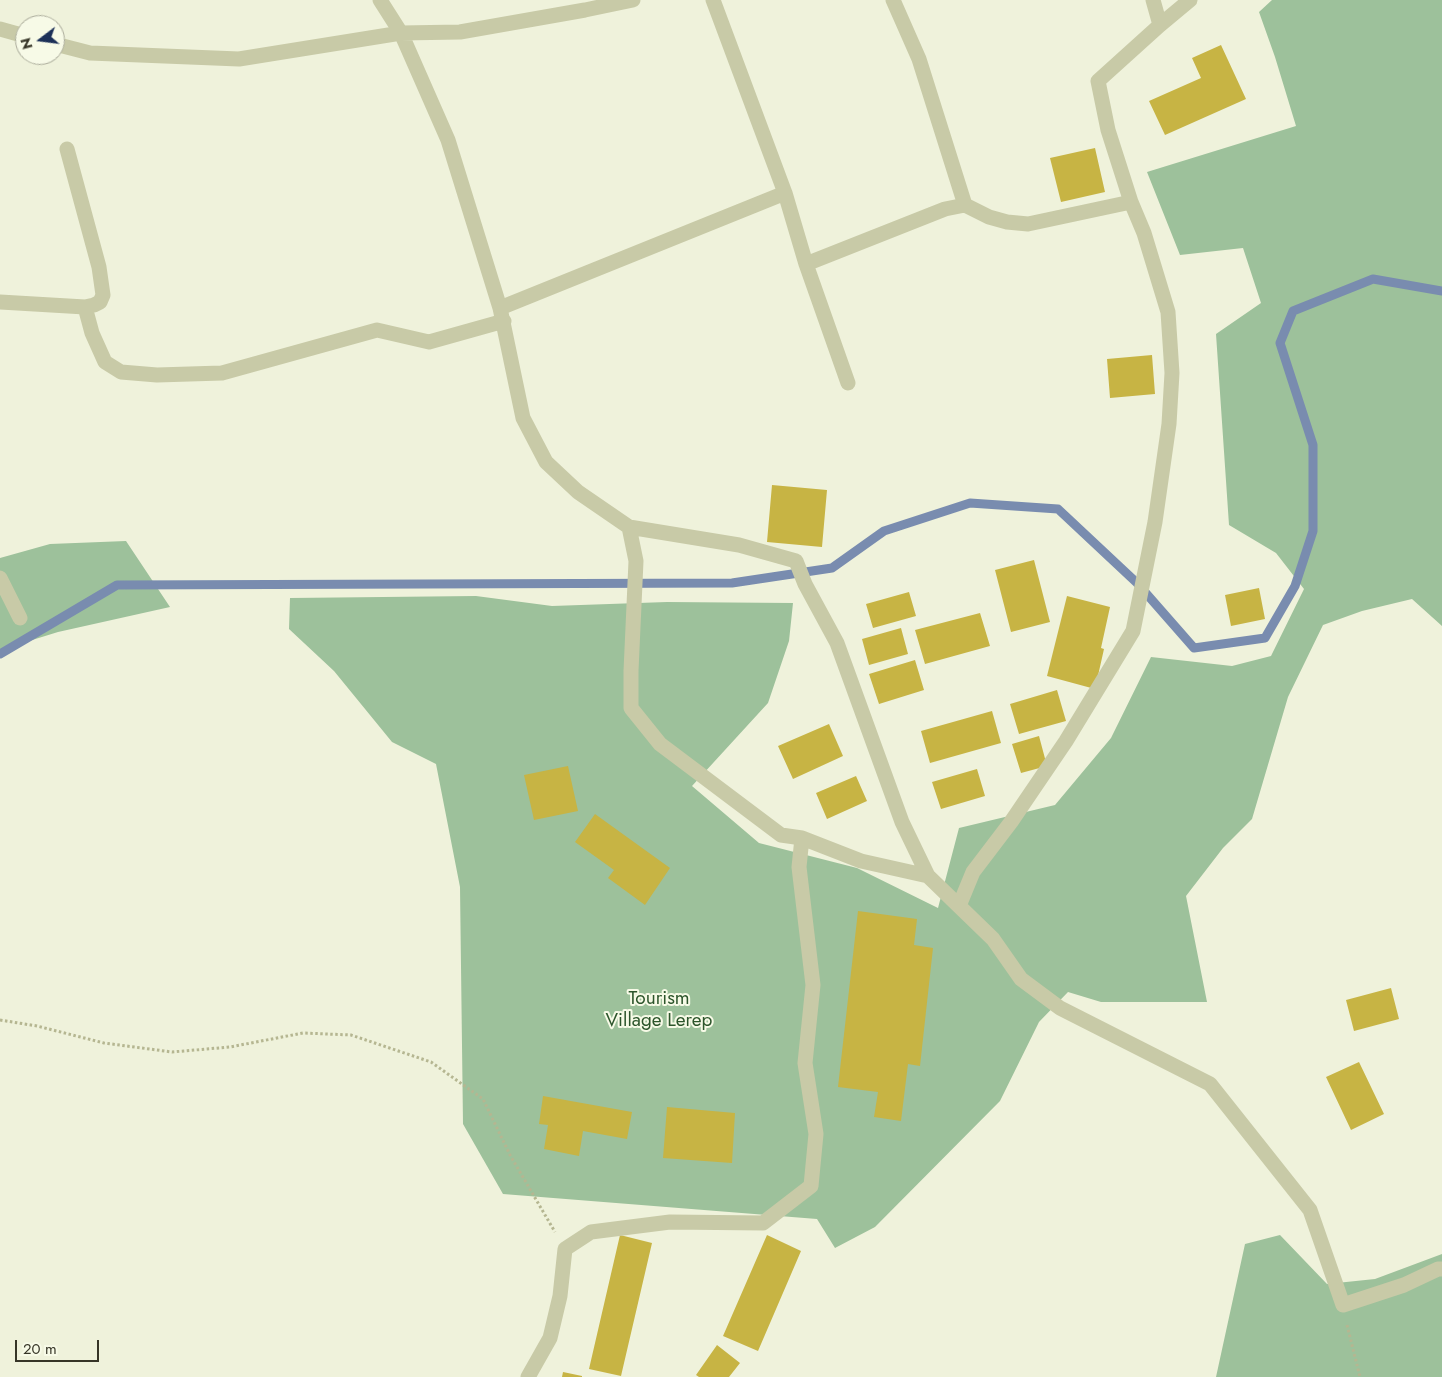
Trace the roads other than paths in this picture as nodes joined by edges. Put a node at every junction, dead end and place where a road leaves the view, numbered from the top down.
1 (380, 0) edge
2 (633, 0) edge
3 (713, 0) edge
4 (893, 0) edge
5 (1152, 0) edge
6 (1190, 0) edge
7 (1160, 25) junction
8 (0, 29) edge
9 (15, 33) edge
10 (401, 33) junction
11 (65, 47) edge
12 (67, 149) dead end
13 (785, 193) junction
14 (1131, 202) junction
15 (965, 205) junction
16 (806, 264) junction
17 (0, 302) edge
18 (85, 307) junction
19 (502, 315) junction
20 (848, 383) dead end
21 (629, 527) junction
22 (0, 578) edge
23 (20, 618) dead end
24 (802, 838) junction
25 (928, 876) junction
26 (959, 906) junction
27 (1442, 1269) edge
28 (528, 1377) edge

1 - 10 street
2 - 10 street
3 - 13 street
4 - 15 street
5 - 7 street
6 - 7 street
7 - 14 street
8 - 9 street
10 - 11 street
10 - 19 street
12 - 18 street
13 - 16 street
13 - 19 street
14 - 15 street
14 - 26 street
15 - 16 street
16 - 20 street
17 - 18 street
18 - 19 street
19 - 21 street
21 - 24 street
21 - 25 street
22 - 23 street
24 - 25 street
24 - 28 street
25 - 26 street
26 - 27 street

